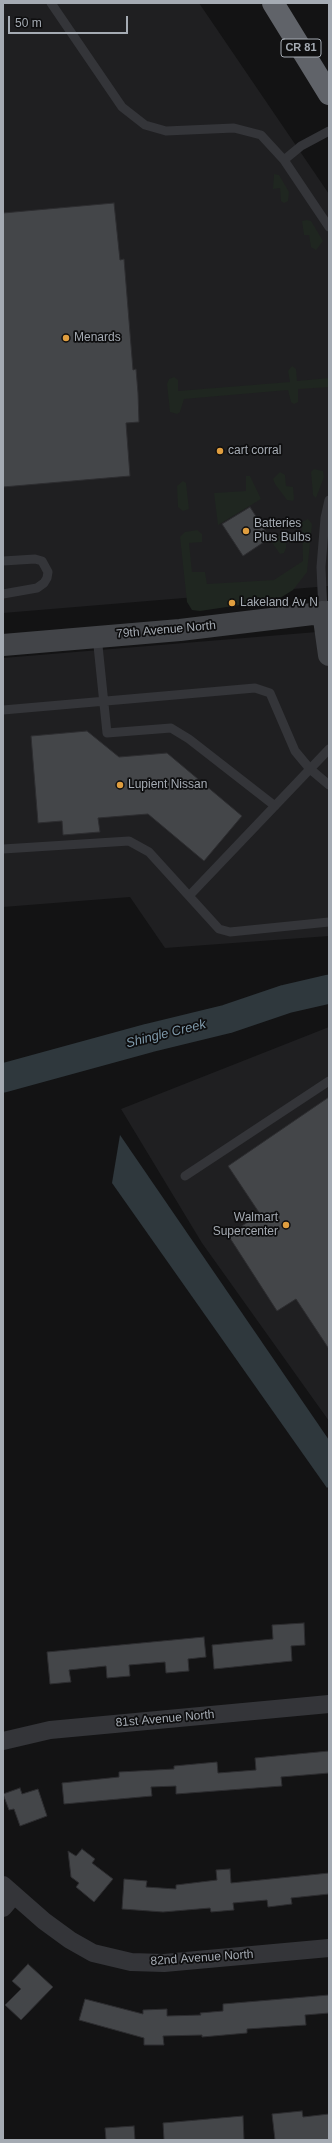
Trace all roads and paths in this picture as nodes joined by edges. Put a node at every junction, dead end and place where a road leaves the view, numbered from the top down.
1 (51, 3) edge
2 (272, 3) edge
3 (329, 94) edge
4 (329, 131) edge
5 (284, 160) junction
6 (329, 227) edge
7 (329, 500) edge
8 (327, 527) edge
9 (3, 561) edge
10 (3, 594) edge
11 (326, 612) edge
12 (97, 636) junction
13 (3, 645) edge
14 (329, 655) edge
15 (104, 701) junction
16 (3, 710) edge
17 (329, 749) edge
18 (310, 769) junction
19 (329, 785) edge
20 (275, 806) junction
21 (3, 849) edge
22 (189, 896) junction
23 (329, 922) edge
24 (329, 1080) edge
25 (185, 1176) dead end
26 (329, 1704) edge
27 (3, 1741) edge
28 (7, 1896) edge
29 (329, 1948) edge

1 - 5 lane
2 - 3 highway, CR 81
4 - 5 lane
5 - 6 lane
7 - 8 lane
8 - 11 lane
9 - 10 lane
11 - 12 street, 79th Avenue North
11 - 14 street
12 - 13 street, 79th Avenue North
12 - 15 lane
15 - 16 lane
15 - 18 lane
15 - 20 lane
17 - 18 lane
18 - 19 lane
18 - 20 lane
20 - 22 lane
21 - 22 lane
22 - 23 lane
24 - 25 lane
26 - 27 street, 81st Avenue North
28 - 29 street, 82nd Avenue North

